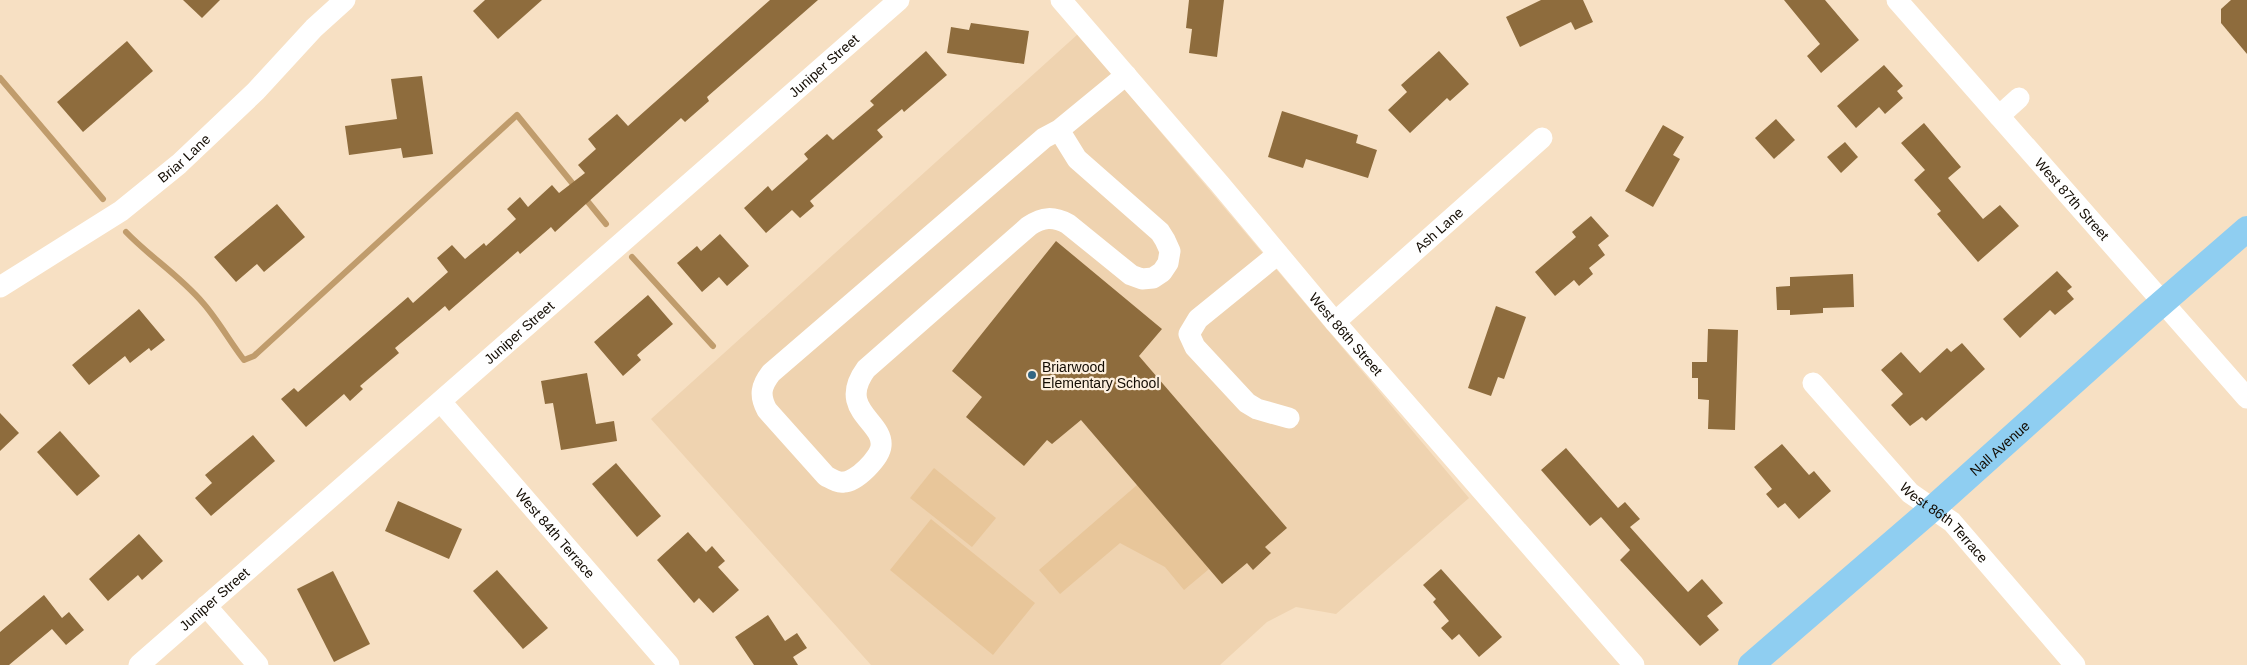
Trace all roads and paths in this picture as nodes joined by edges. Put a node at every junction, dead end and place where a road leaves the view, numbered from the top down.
1 (345, 0) edge
2 (898, 0) edge
3 (1061, 0) edge
4 (1897, 0) edge
5 (1126, 75) junction
6 (2019, 98) dead end
7 (1999, 116) junction
8 (1059, 130) junction
9 (1542, 138) dead end
10 (2247, 229) edge
11 (1278, 254) junction
12 (0, 287) edge
13 (2163, 302) junction
14 (1335, 322) junction
15 (1813, 383) dead end
16 (2247, 398) edge
17 (441, 402) junction
18 (1288, 418) dead end
19 (1932, 509) junction
20 (206, 606) junction
21 (138, 665) edge
22 (258, 665) edge
23 (669, 665) edge
24 (1634, 665) edge
25 (1751, 665) edge
26 (2075, 665) edge

1 - 12 street, Briar Lane
2 - 17 street, Juniper Street
3 - 5 street, West 86th Street
4 - 7 street, West 87th Street
5 - 8 street
5 - 11 street, West 86th Street
6 - 7 street
7 - 13 street, West 87th Street
8 - 8 street
9 - 14 street, Ash Lane
10 - 13 main road, Nall Avenue
11 - 14 street, West 86th Street
11 - 18 street
13 - 16 street, West 87th Street
13 - 19 main road, Nall Avenue
14 - 24 street, West 86th Street
15 - 19 street, West 86th Terrace
17 - 20 street, Juniper Street
17 - 23 street, West 84th Terrace
19 - 25 main road, Nall Avenue
19 - 26 street, West 86th Terrace
20 - 21 street, Juniper Street
20 - 22 street

